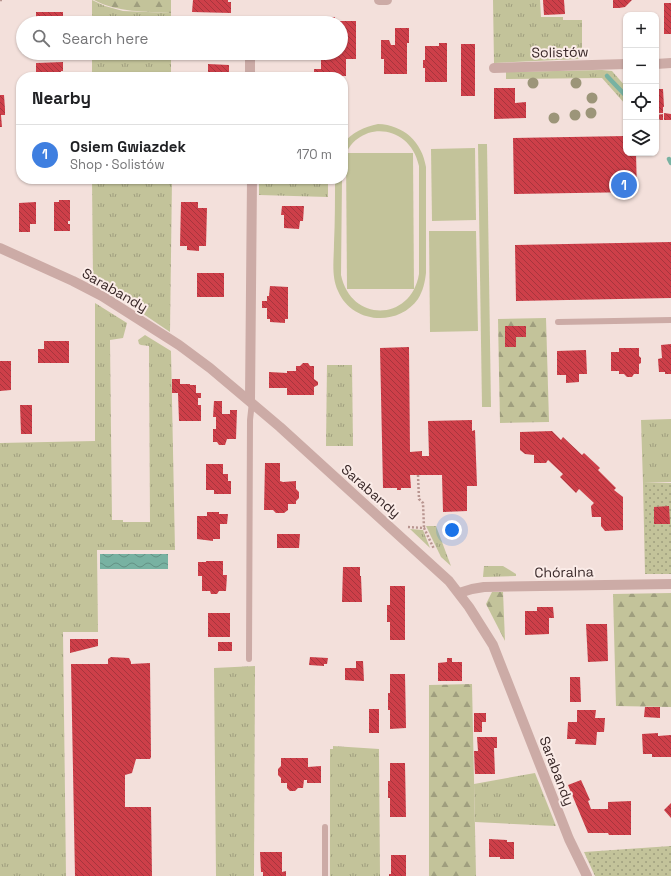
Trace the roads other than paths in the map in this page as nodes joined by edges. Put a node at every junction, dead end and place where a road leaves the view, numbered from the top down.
1 (379, 0) edge
2 (386, 0) edge
3 (250, 60) edge
4 (671, 63) edge
5 (623, 64) edge
6 (659, 64) edge
7 (494, 68) dead end
8 (250, 72) edge
9 (252, 184) edge
10 (0, 248) edge
11 (671, 320) edge
12 (558, 322) dead end
13 (251, 401) junction
14 (671, 584) edge
15 (459, 593) junction
16 (249, 659) dead end
17 (325, 827) dead end
18 (325, 876) edge
19 (587, 876) edge

1 - 2 street
3 - 8 street
4 - 6 street
5 - 7 street, Solistów
9 - 13 street
10 - 13 street, Sarabandy
11 - 12 lane
13 - 15 street, Sarabandy
13 - 16 lane
14 - 15 street, Chóralna
15 - 19 street, Sarabandy
17 - 18 lane

